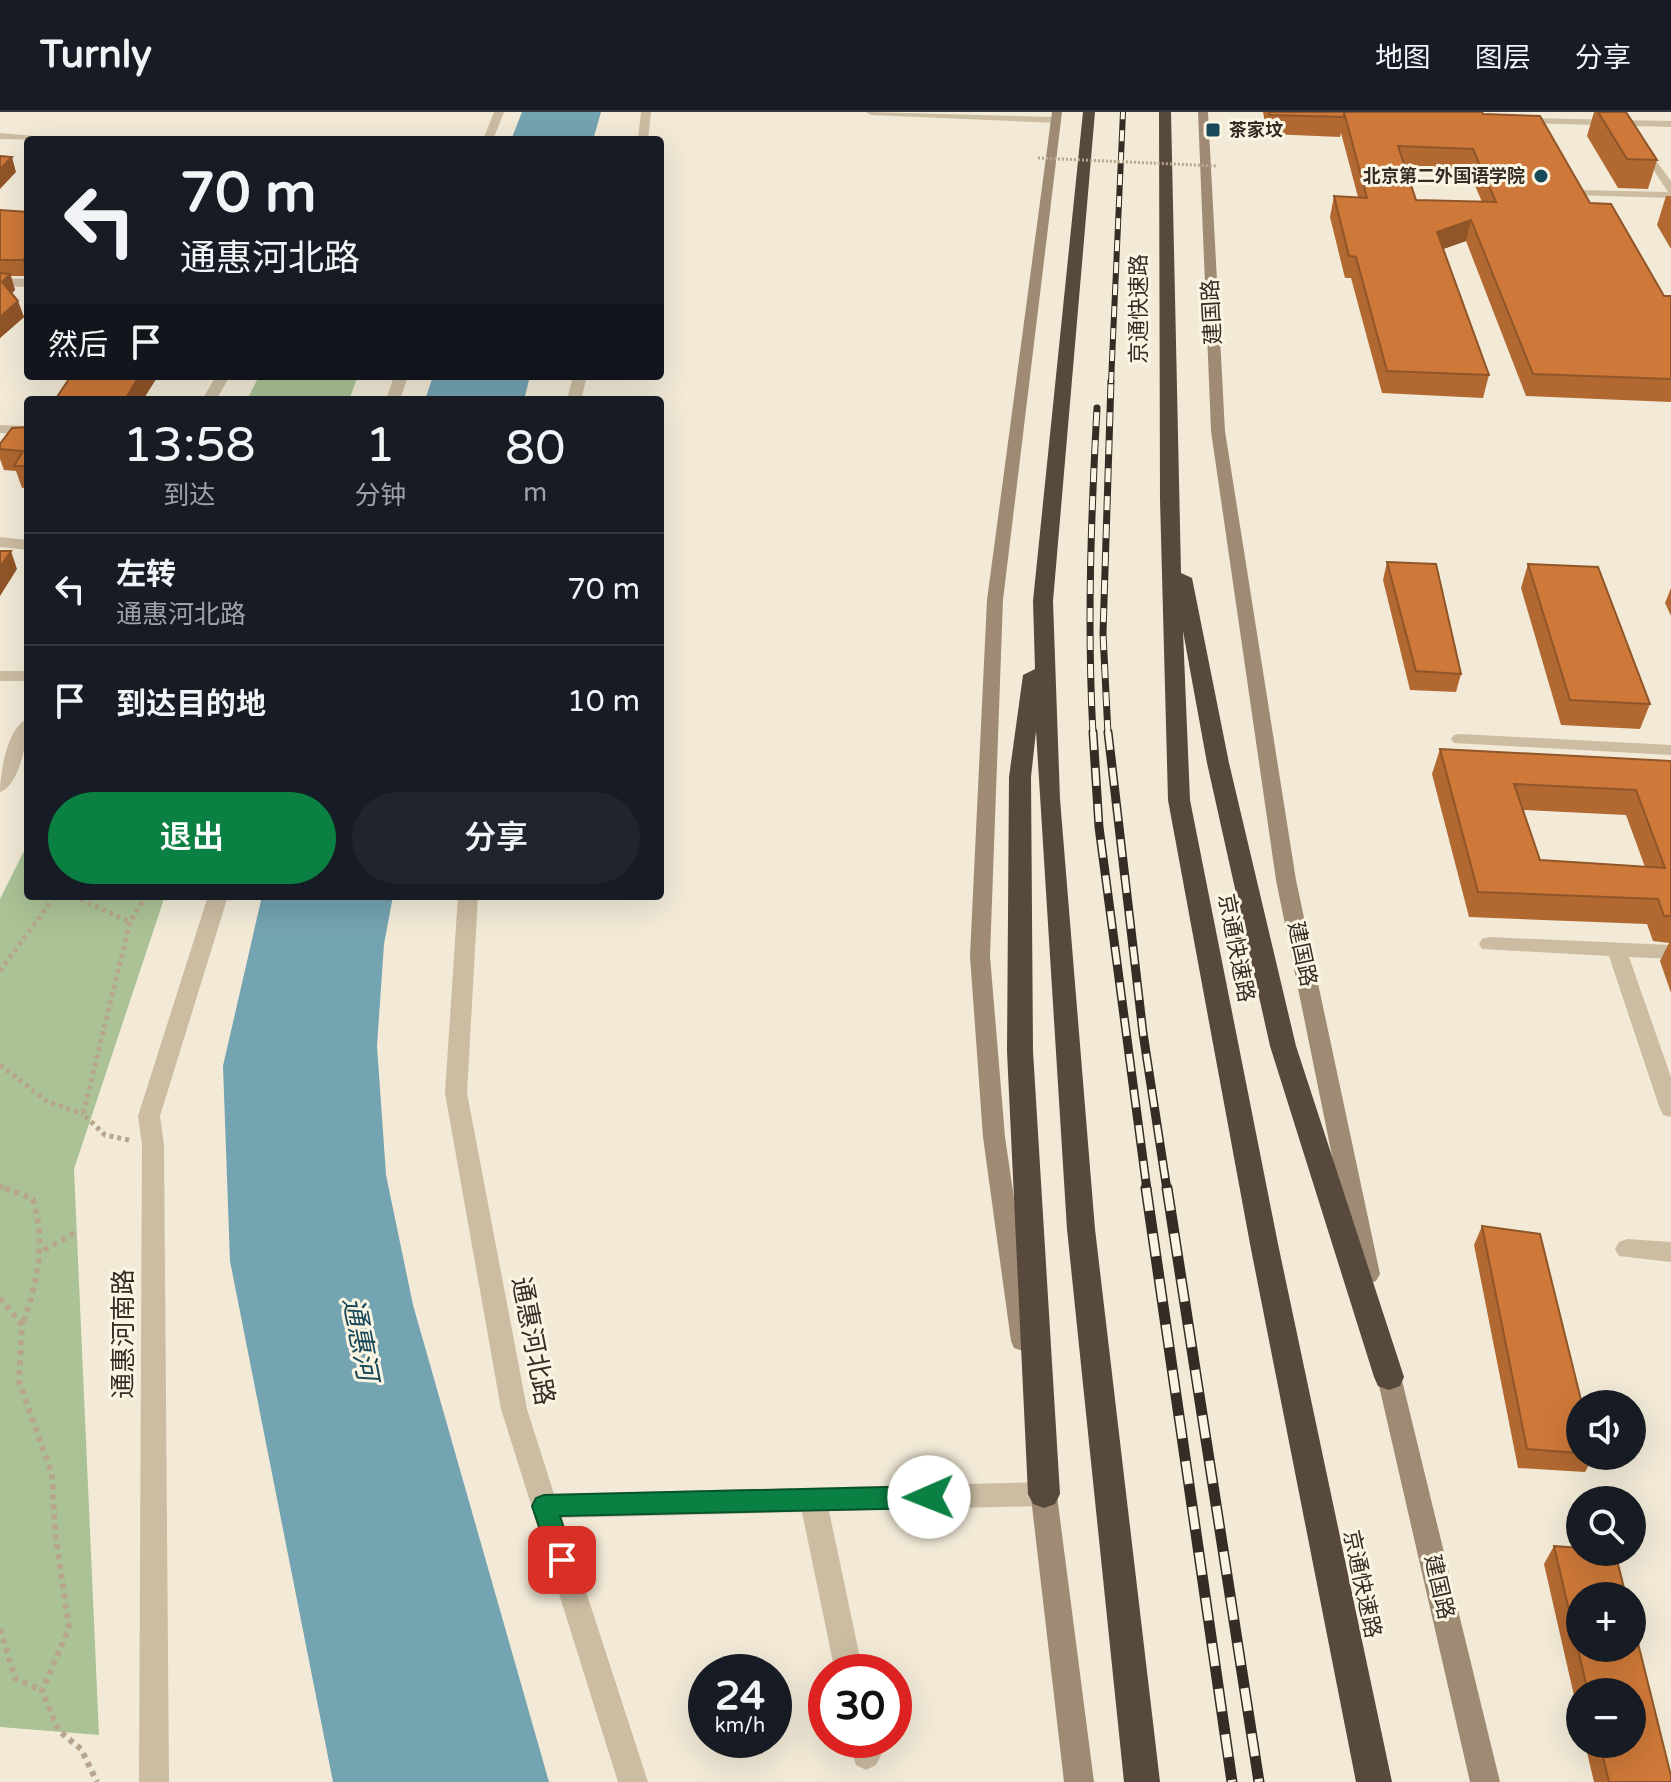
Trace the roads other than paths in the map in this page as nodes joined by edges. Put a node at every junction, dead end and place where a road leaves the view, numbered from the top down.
1 (499, 112) edge
2 (646, 112) edge
3 (871, 112) edge
4 (1089, 112) edge
5 (1165, 112) edge
6 (1203, 112) edge
7 (1056, 116) edge
8 (1508, 120) edge
9 (1535, 120) junction
10 (1626, 123) junction
11 (1671, 124) edge
12 (1541, 132) edge
13 (0, 136) edge
14 (490, 136) edge
15 (643, 136) edge
16 (24, 138) edge
17 (0, 148) edge
18 (24, 150) edge
19 (1562, 169) edge
20 (1671, 192) edge
21 (0, 282) edge
22 (24, 283) edge
23 (0, 429) edge
24 (24, 430) edge
25 (1169, 499) junction
26 (0, 542) edge
27 (24, 545) edge
28 (1043, 601) junction
29 (0, 676) edge
30 (24, 676) edge
31 (24, 733) edge
32 (1460, 739) dead end
33 (1671, 750) edge
34 (0, 786) edge
35 (217, 900) edge
36 (468, 900) edge
37 (1489, 944) dead end
38 (1617, 950) junction
39 (1671, 952) edge
40 (1671, 1109) edge
41 (1627, 1249) dead end
42 (1671, 1252) edge
43 (1389, 1377) junction
44 (1044, 1494) junction
45 (813, 1500) junction
46 (544, 1506) junction
47 (845, 1654) edge
48 (154, 1782) edge
49 (633, 1782) edge
50 (1079, 1782) edge
51 (1142, 1782) edge
52 (1374, 1782) edge
53 (1485, 1782) edge

1 - 14 street
2 - 15 street
3 - 7 street
4 - 28 highway
5 - 25 highway, 京通快速路
6 - 43 main road, 建国路
7 - 44 main road
8 - 9 lane
9 - 10 lane
9 - 12 street
10 - 11 lane
10 - 20 street
13 - 16 street
17 - 18 street
19 - 20 street
21 - 22 street
23 - 24 street
25 - 43 highway
25 - 52 highway, 京通快速路
26 - 27 street
28 - 44 highway
28 - 51 highway
29 - 30 street
31 - 34 street
32 - 33 street
35 - 48 street, 通惠河南路
36 - 46 street, 通惠河北路
37 - 38 street
38 - 39 street
38 - 40 street
41 - 42 street
43 - 53 main road, 建国路
44 - 45 street
44 - 50 main road
45 - 46 street
45 - 47 street
46 - 49 street, 通惠河北路

